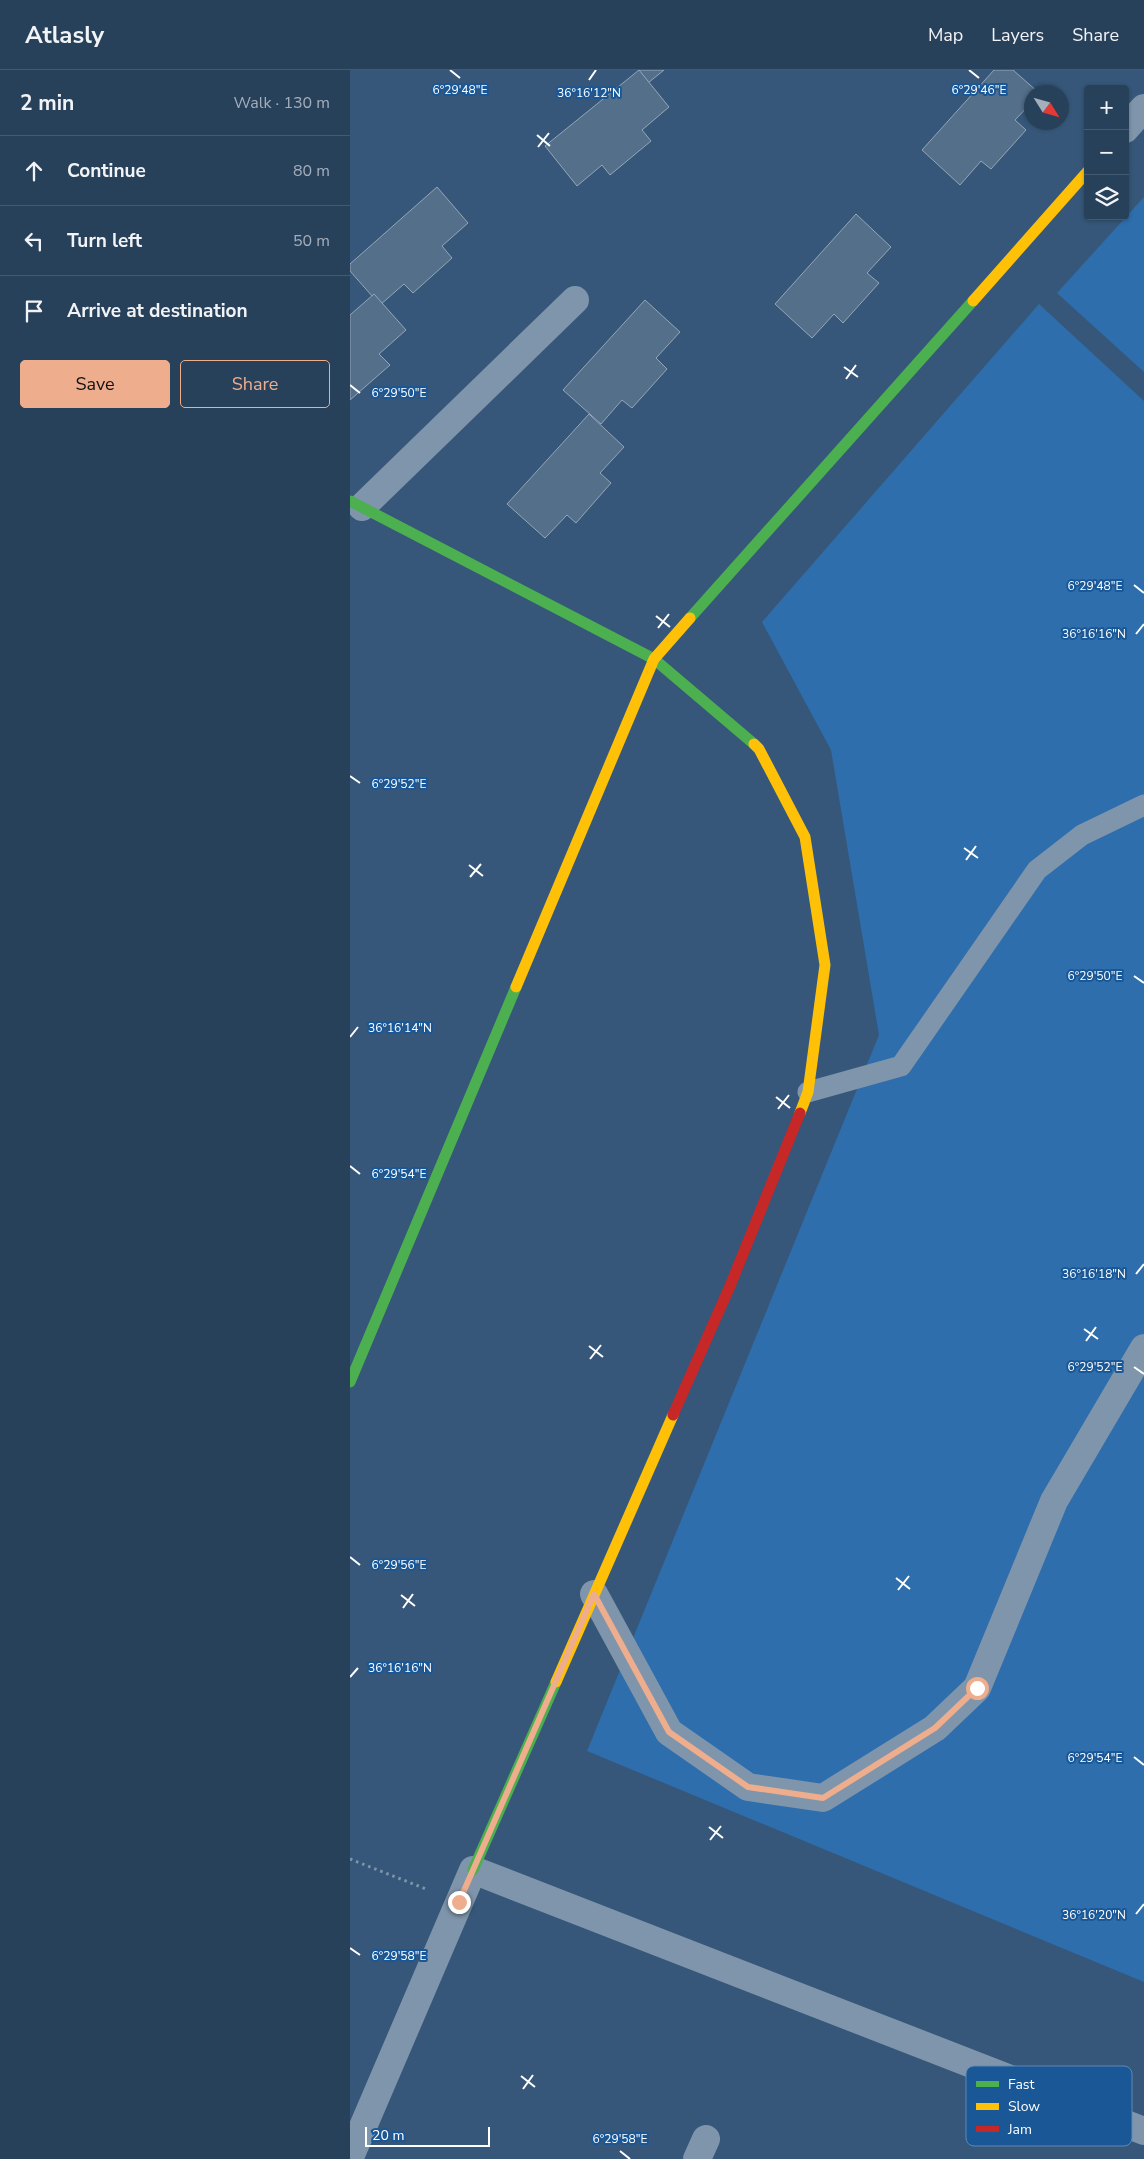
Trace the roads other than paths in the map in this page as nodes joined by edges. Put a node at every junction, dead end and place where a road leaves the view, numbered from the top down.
1 (1144, 108) edge
2 (1129, 125) edge
3 (1084, 175) edge
4 (575, 300) dead end
5 (356, 504) edge
6 (654, 659) junction
7 (1144, 805) edge
8 (808, 1092) junction
9 (1144, 1348) edge
10 (350, 1382) edge
11 (594, 1594) junction
12 (474, 1870) junction
13 (975, 2066) edge
14 (1132, 2127) edge
15 (1144, 2132) edge
16 (350, 2157) edge

1 - 2 street
3 - 6 street
4 - 5 street
5 - 6 street
6 - 8 street
6 - 10 street
7 - 8 lane
8 - 11 street
9 - 11 street
11 - 12 street
12 - 13 street
12 - 16 street
14 - 15 street

